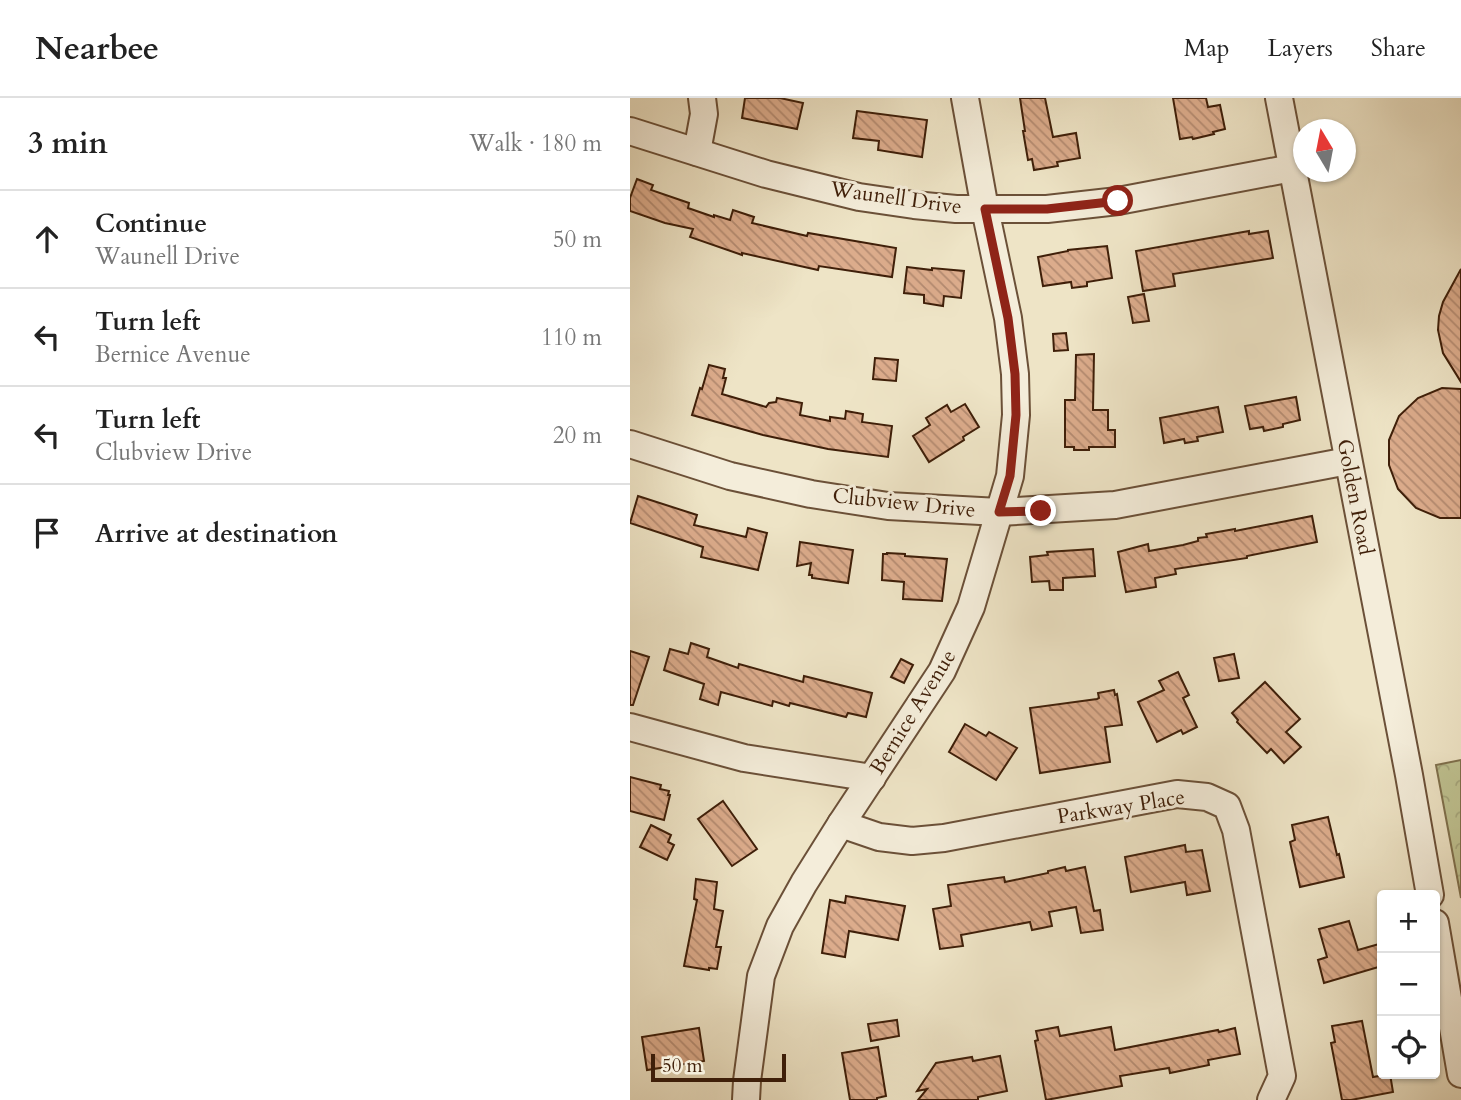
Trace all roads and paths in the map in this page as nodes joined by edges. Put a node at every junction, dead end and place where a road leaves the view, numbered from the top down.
1 (702, 98) edge
2 (965, 98) edge
3 (1279, 98) edge
4 (630, 131) edge
5 (697, 152) junction
6 (1292, 168) junction
7 (985, 209) junction
8 (630, 444) edge
9 (1348, 461) junction
10 (999, 512) junction
11 (630, 727) edge
12 (872, 778) junction
13 (841, 824) junction
14 (1429, 890) edge
15 (1440, 952) edge
16 (1461, 1074) edge
17 (746, 1100) edge
18 (1271, 1100) edge

1 - 5 street
2 - 7 street, Bernice Avenue
3 - 6 street, Golden Road
4 - 5 street, Waunell Drive
5 - 7 street, Waunell Drive
6 - 7 street, Waunell Drive
6 - 9 street, Golden Road
7 - 10 street, Bernice Avenue
8 - 10 street, Clubview Drive
9 - 10 street, Clubview Drive
9 - 14 street, Golden Road
10 - 12 street, Bernice Avenue
11 - 12 street
12 - 13 street, Bernice Avenue
13 - 17 street, Bernice Avenue
13 - 18 street, Parkway Place
15 - 16 street

